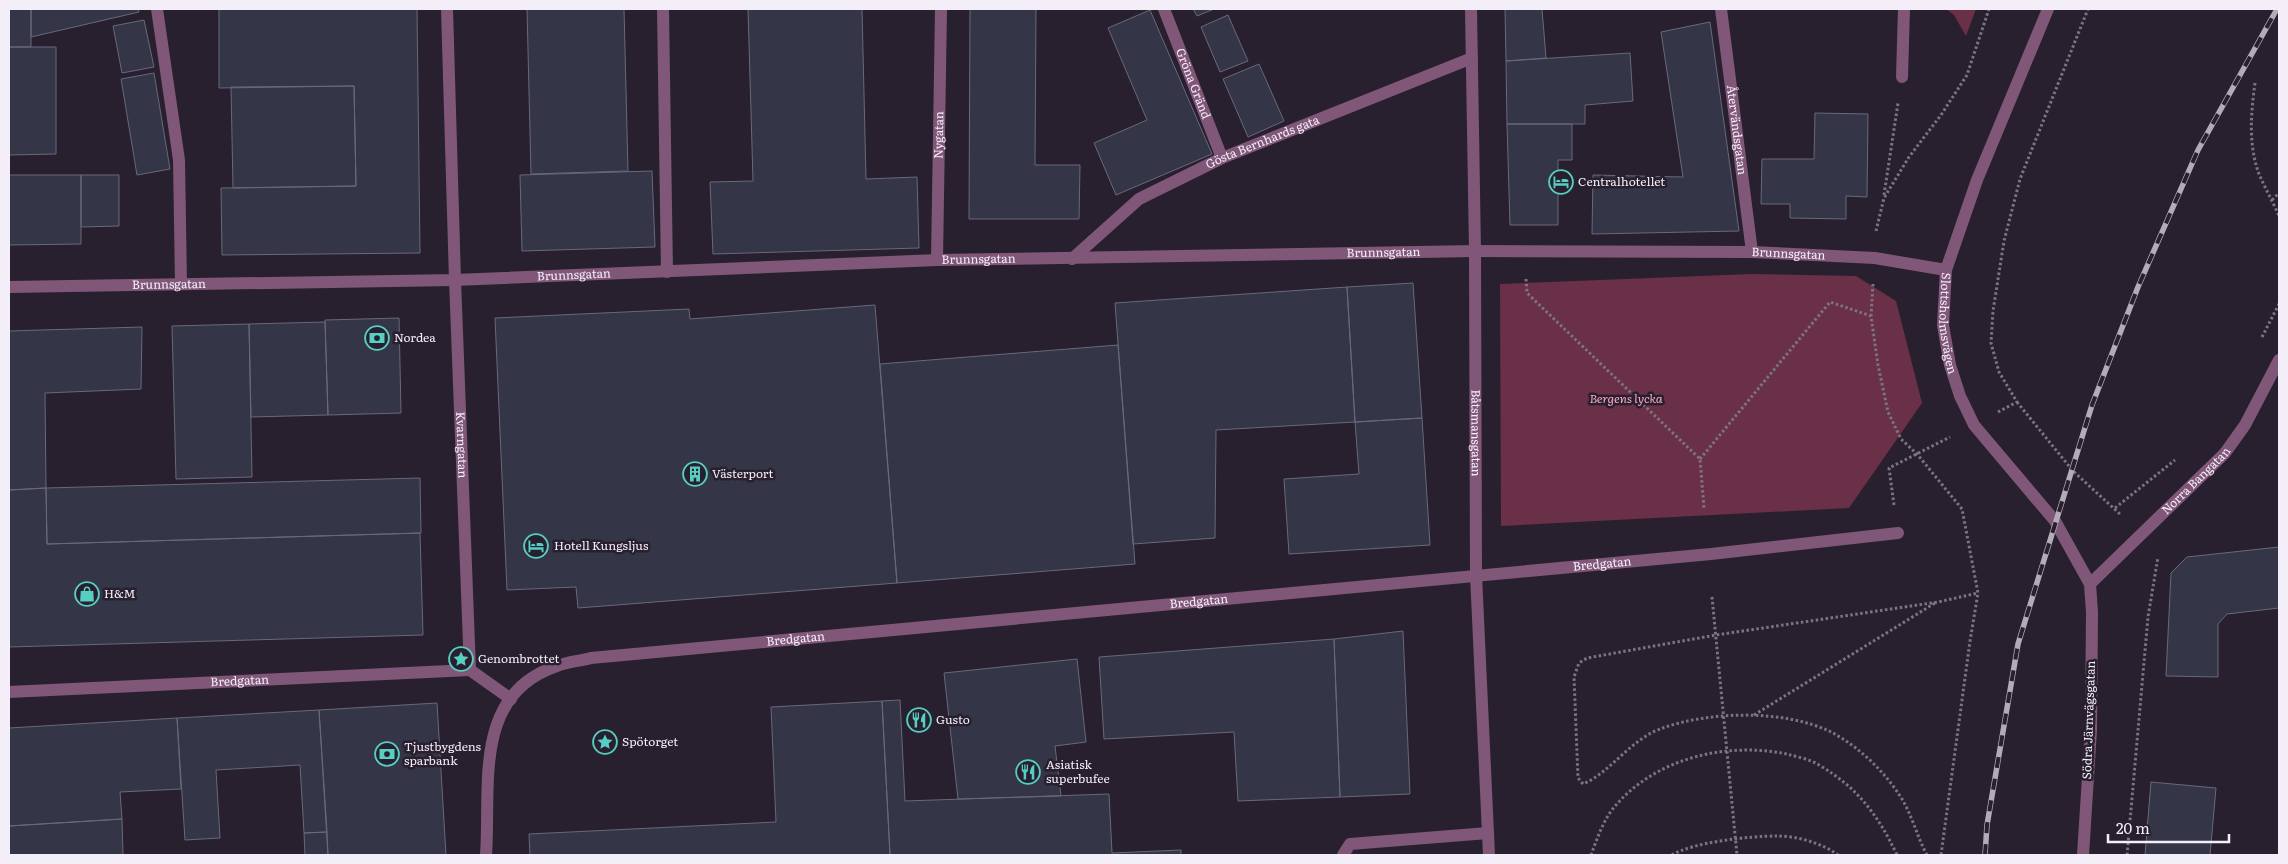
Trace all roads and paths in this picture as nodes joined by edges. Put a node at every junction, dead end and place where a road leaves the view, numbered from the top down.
1 (157, 9) edge
2 (447, 9) edge
3 (663, 9) edge
4 (941, 9) edge
5 (1164, 9) edge
6 (1471, 9) edge
7 (1721, 9) edge
8 (1904, 9) edge
9 (1989, 9) edge
10 (2048, 9) edge
11 (2088, 9) edge
12 (1472, 58) junction
13 (1902, 77) joint
14 (2255, 82) dead end
15 (1222, 158) junction
16 (2279, 193) edge
17 (1884, 198) junction
18 (2272, 200) junction
19 (2279, 216) edge
20 (1475, 251) junction
21 (1523, 251) junction
22 (1752, 252) junction
23 (1875, 258) junction
24 (1072, 259) junction
25 (937, 260) junction
26 (1946, 270) junction
27 (667, 272) junction
28 (455, 280) junction
29 (181, 284) junction
30 (9, 287) edge
31 (2279, 304) edge
32 (1871, 316) junction
33 (2260, 340) dead end
34 (2279, 360) edge
35 (1974, 425) junction
36 (1917, 454) junction
37 (2177, 458) dead end
38 (1700, 459) junction
39 (1704, 508) dead end
40 (2115, 508) dead end
41 (1898, 533) joint
42 (1476, 575) junction
43 (2090, 584) junction
44 (1978, 593) junction
45 (1712, 598) dead end
46 (1938, 602) junction
47 (1716, 635) junction
48 (470, 670) junction
49 (9, 692) edge
50 (511, 699) junction
51 (1754, 715) junction
52 (1723, 717) junction
53 (1727, 751) junction
54 (1488, 833) junction
55 (1735, 840) junction
56 (486, 855) edge
57 (1343, 855) edge
58 (1489, 855) edge
59 (1591, 855) edge
60 (1672, 855) edge
61 (1736, 855) edge
62 (1838, 855) edge
63 (1897, 855) edge
64 (1927, 855) edge
65 (1941, 855) edge
66 (2083, 855) edge

1 - 29 street
2 - 28 street, Kvarngatan
3 - 27 street
4 - 25 street, Nygatan
5 - 15 street, Gröna Gränd
6 - 12 street, Båtsmansgatan
7 - 22 street, Återvändsgatan
8 - 13 street
9 - 17 path
10 - 26 street, Slottsholmsvägen
11 - 35 path
12 - 15 street, Gösta Bernhards gata
12 - 20 street, Båtsmansgatan
13 - 17 path
14 - 18 path
15 - 24 street, Gösta Bernhards gata
16 - 18 path
17 - 23 path
18 - 19 path
20 - 21 street, Brunnsgatan
20 - 24 street, Brunnsgatan
20 - 42 street, Båtsmansgatan
21 - 22 street, Brunnsgatan
21 - 38 path
22 - 23 street, Brunnsgatan
23 - 26 street, Brunnsgatan
23 - 32 path
24 - 25 street, Brunnsgatan
25 - 27 street, Brunnsgatan
26 - 35 street, Slottsholmsvägen
27 - 28 street, Brunnsgatan
28 - 29 street, Brunnsgatan
28 - 48 street, Kvarngatan
29 - 30 street, Brunnsgatan
31 - 33 path
32 - 36 path
32 - 38 path
34 - 43 street, Norra Bangatan
35 - 36 path
35 - 43 street, Slottsholmsvägen
36 - 41 path
36 - 44 path
37 - 40 path
38 - 39 path
41 - 42 street, Bredgatan
42 - 50 street, Bredgatan
42 - 54 street, Båtsmansgatan
43 - 66 street, Södra Järnvägsgatan
44 - 46 path
44 - 65 path
45 - 47 path
46 - 47 path
46 - 51 path
47 - 52 path
47 - 52 path
48 - 49 street, Bredgatan
48 - 50 street
50 - 56 street
51 - 52 path
51 - 64 path
52 - 53 path
53 - 55 path
53 - 59 path
53 - 63 path
54 - 57 street
54 - 58 street, Båtsmansgatan
55 - 60 path
55 - 61 path
55 - 62 path

